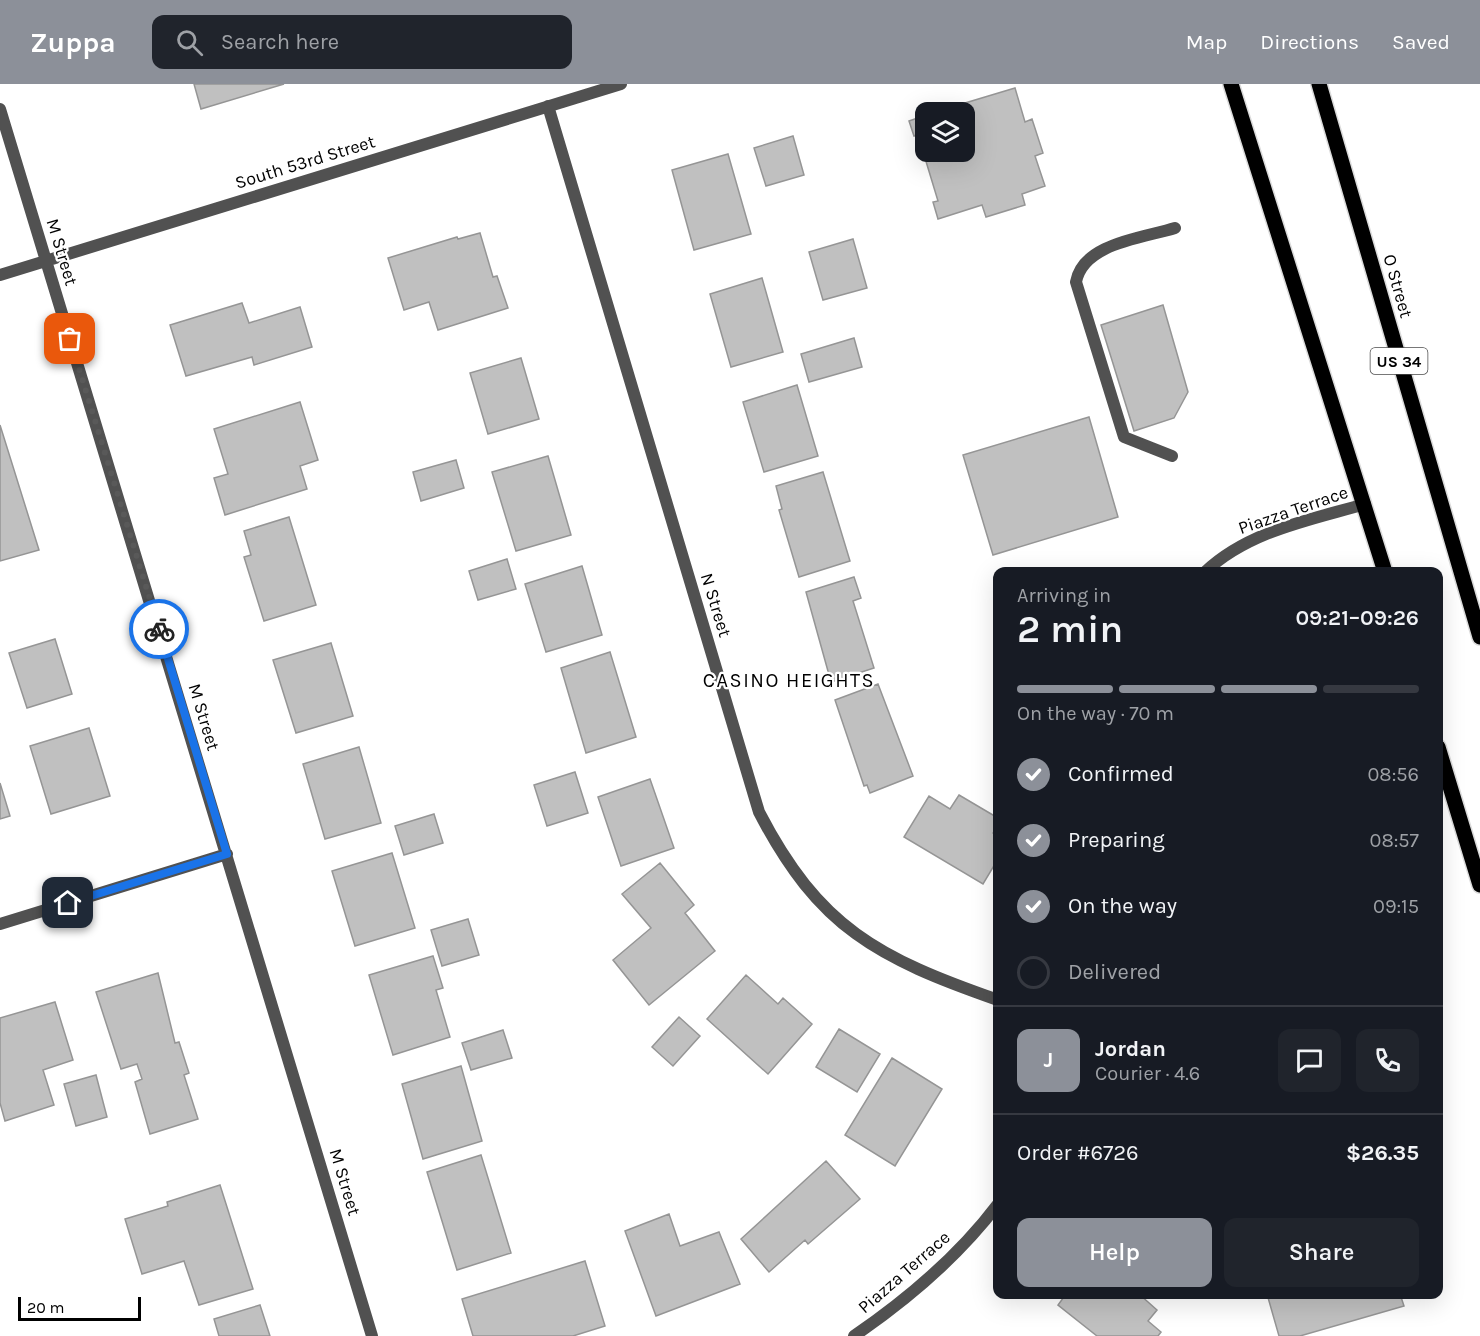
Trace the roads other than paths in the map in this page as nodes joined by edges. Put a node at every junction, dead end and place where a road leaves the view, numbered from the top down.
1 (621, 84) edge
2 (1230, 84) edge
3 (1319, 84) edge
4 (548, 106) junction
5 (0, 109) edge
6 (1174, 228) dead end
7 (46, 261) junction
8 (0, 275) edge
9 (1172, 456) dead end
10 (1365, 504) junction
11 (1211, 567) edge
12 (1384, 567) edge
13 (1480, 637) edge
14 (1443, 763) edge
15 (227, 854) junction
16 (1480, 885) edge
17 (0, 924) edge
18 (993, 998) edge
19 (993, 1209) edge
20 (372, 1336) edge
21 (854, 1336) edge

1 - 4 street, South 53rd Street
2 - 10 main road
3 - 13 main road, O Street / US 34
4 - 7 street, South 53rd Street
4 - 18 street, N Street
5 - 7 street, M Street
6 - 9 street
7 - 8 street, South 53rd Street
7 - 15 street, M Street
10 - 11 street, Piazza Terrace
10 - 12 main road
14 - 16 main road
15 - 17 street
15 - 20 street, M Street
19 - 21 street, Piazza Terrace

